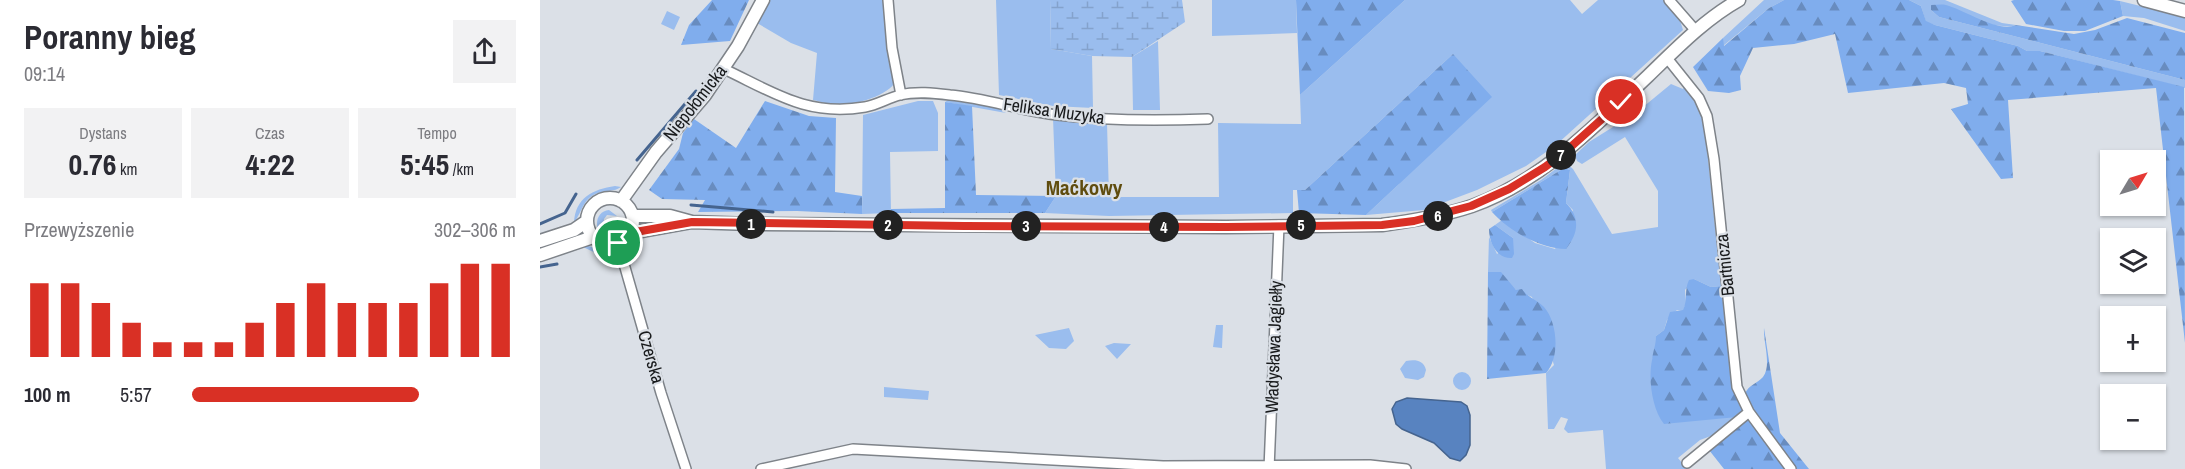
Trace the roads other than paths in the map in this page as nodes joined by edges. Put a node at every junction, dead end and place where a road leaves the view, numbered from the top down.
1 (763, 0) edge
2 (888, 0) edge
3 (1669, 0) edge
4 (1739, 0) edge
5 (2144, 0) edge
6 (2185, 11) edge
7 (1696, 32) junction
8 (1667, 58) junction
9 (724, 69) junction
10 (901, 95) junction
11 (1208, 119) dead end
12 (621, 201) junction
13 (633, 216) junction
14 (587, 221) junction
15 (692, 222) junction
16 (1279, 225) junction
17 (630, 233) junction
18 (593, 237) junction
19 (540, 242) edge
20 (618, 243) junction
21 (540, 255) edge
22 (1749, 412) junction
23 (1687, 463) dead end
24 (1269, 468) edge
25 (686, 469) edge
26 (761, 469) edge
27 (1406, 469) edge
28 (1791, 469) edge

1 - 9 main road, Niepołomicka
2 - 10 street
3 - 7 street
4 - 7 main road
5 - 6 main road
7 - 8 main road
8 - 16 main road
8 - 22 street, Bartnicza
9 - 10 street, Feliksa Muzyka
9 - 12 main road, Niepołomicka
10 - 11 street, Feliksa Muzyka
12 - 13 main road
12 - 14 main road
13 - 15 main road
13 - 17 main road
14 - 18 main road
14 - 19 main road
15 - 16 main road
15 - 17 main road
16 - 24 street, Władysława Jagiełły
17 - 20 main road
18 - 20 main road
18 - 21 main road
20 - 25 street, Czerska
22 - 23 street
22 - 28 street, Bartnicza
24 - 26 street
24 - 27 street

